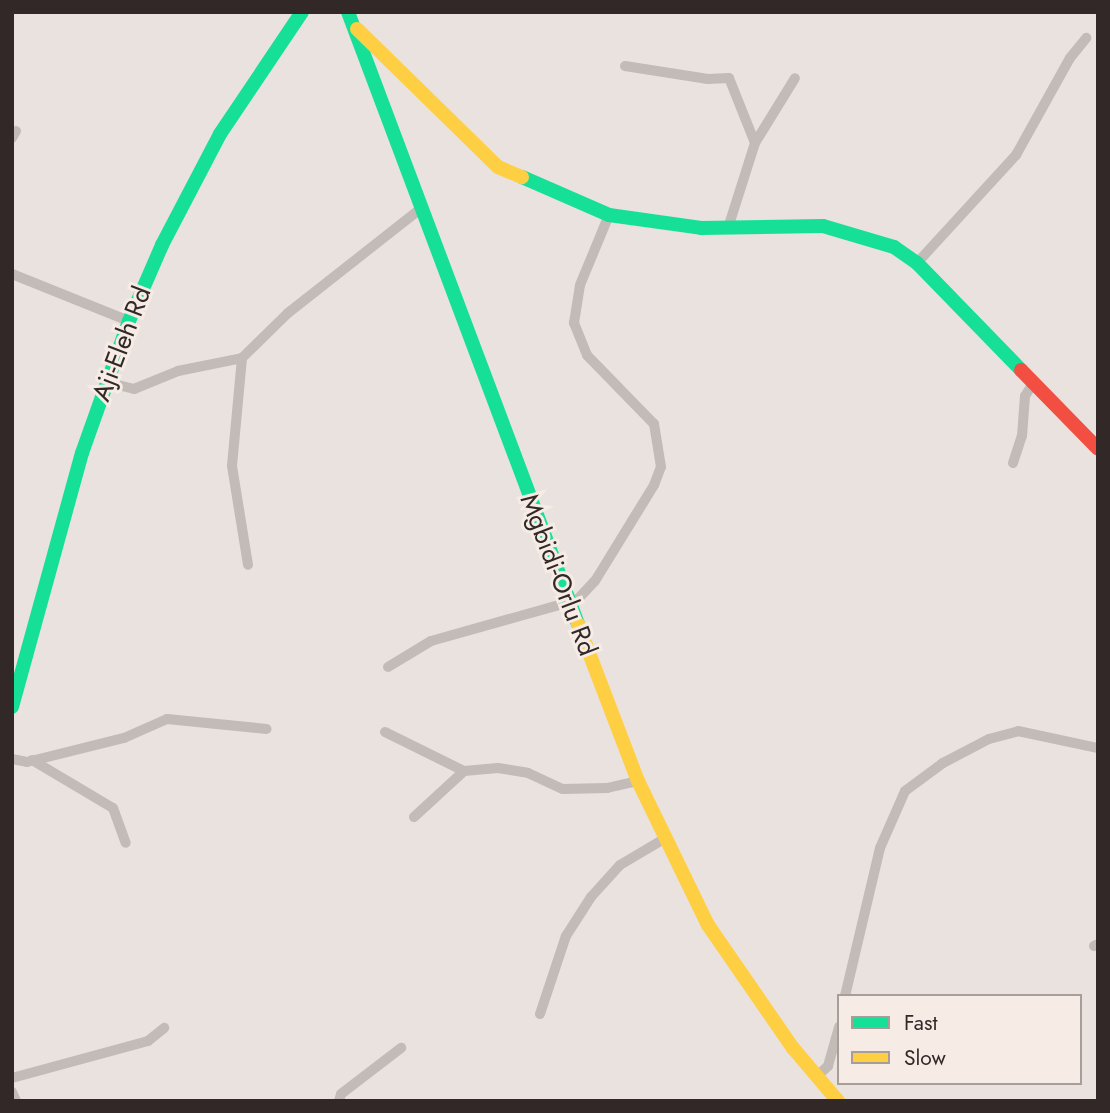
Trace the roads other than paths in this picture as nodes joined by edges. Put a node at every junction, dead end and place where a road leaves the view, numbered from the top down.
1 (302, 12) edge
2 (351, 19) edge
3 (1086, 38) dead end
4 (625, 66) dead end
5 (795, 78) dead end
6 (755, 143) junction
7 (419, 210) junction
8 (609, 215) junction
9 (727, 228) junction
10 (917, 264) junction
11 (12, 274) edge
12 (129, 320) junction
13 (242, 358) junction
14 (106, 382) junction
15 (1034, 382) junction
16 (1098, 449) edge
17 (1013, 464) dead end
18 (248, 565) dead end
19 (569, 604) junction
20 (388, 667) dead end
21 (12, 707) edge
22 (267, 729) dead end
23 (385, 732) dead end
24 (1098, 748) edge
25 (12, 759) edge
26 (33, 760) junction
27 (464, 771) junction
28 (638, 781) junction
29 (414, 817) dead end
30 (664, 839) junction
31 (126, 843) dead end
32 (845, 994) edge
33 (540, 1014) dead end
34 (164, 1028) dead end
35 (837, 1034) edge
36 (401, 1048) dead end
37 (817, 1076) junction
38 (12, 1078) edge
39 (12, 1092) edge
40 (16, 1101) edge
41 (339, 1101) edge
42 (838, 1101) edge

1 - 12 street, Aji-Eleh Rd
2 - 7 street, Mgbidi-Orlu Rd
2 - 8 street
3 - 10 street
4 - 6 street
5 - 6 street
6 - 9 street
7 - 13 street
7 - 19 street, Mgbidi-Orlu Rd
8 - 9 street
8 - 19 street
9 - 10 street
10 - 15 street
11 - 12 street
12 - 14 street, Aji-Eleh Rd
13 - 14 street
13 - 18 street
14 - 21 street, Aji-Eleh Rd
15 - 16 street
15 - 17 street
19 - 20 street
19 - 28 street, Mgbidi-Orlu Rd
22 - 26 street
23 - 27 street
24 - 32 street
25 - 26 street
26 - 31 street
27 - 28 street
27 - 29 street
28 - 30 street, Mgbidi-Orlu Rd
30 - 33 street
30 - 37 street, Mgbidi-Orlu Rd
34 - 38 street
35 - 37 street
36 - 41 street
37 - 42 street, Mgbidi-Orlu Rd
39 - 40 street

